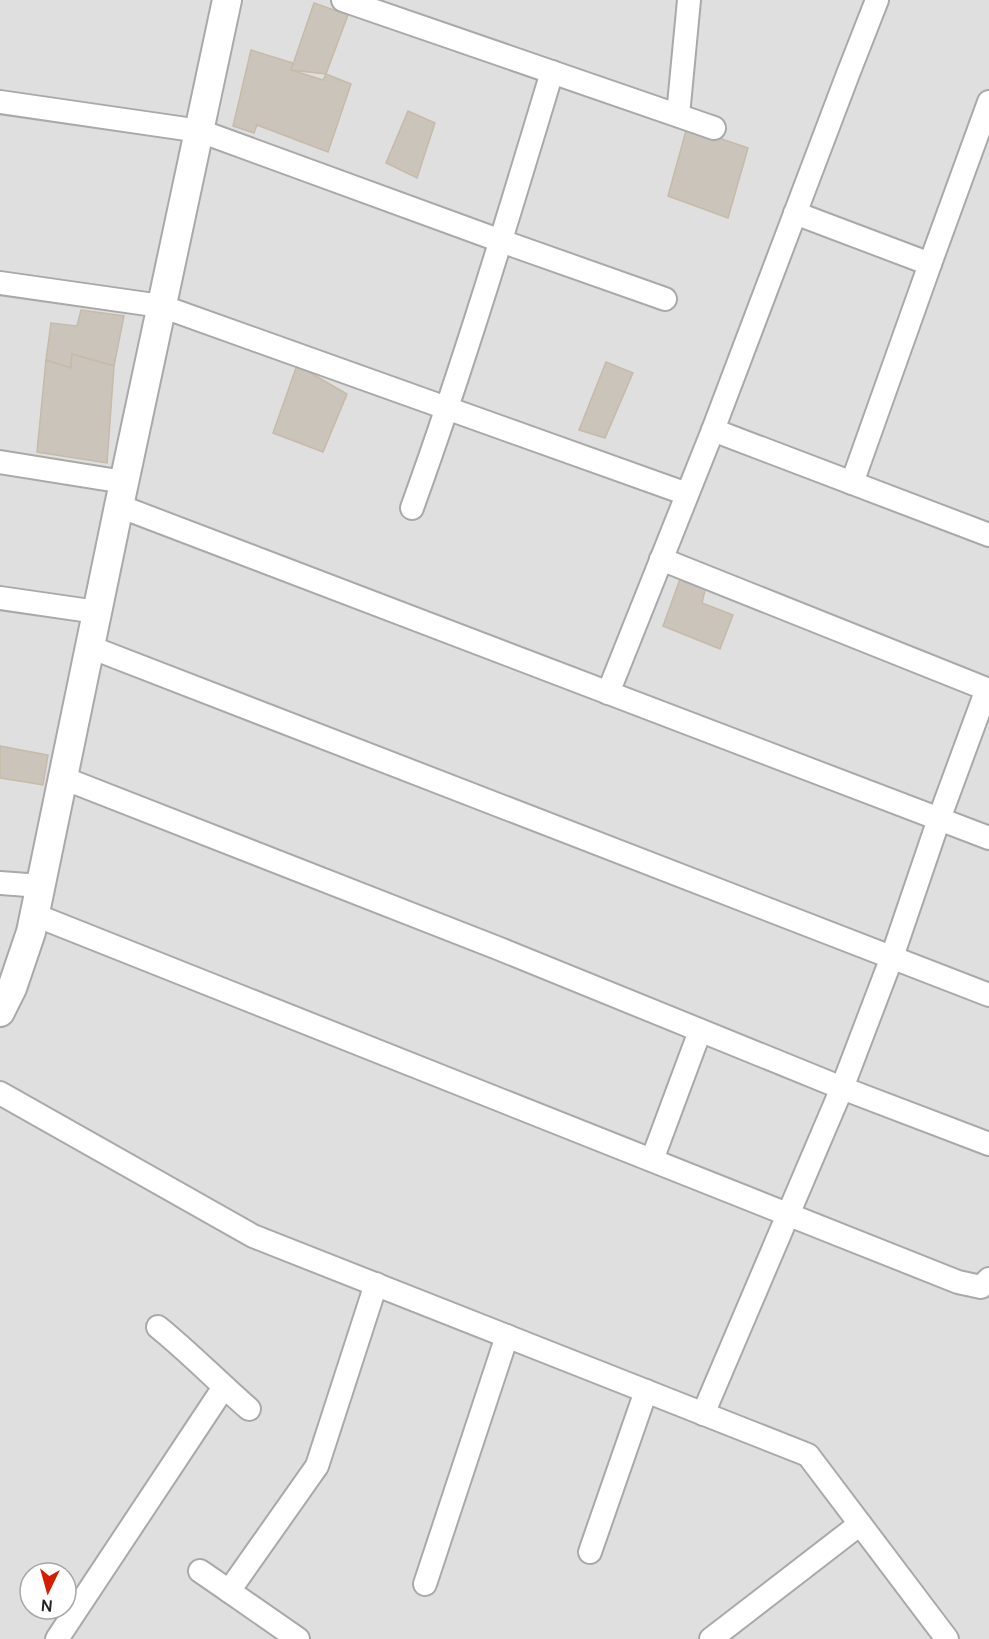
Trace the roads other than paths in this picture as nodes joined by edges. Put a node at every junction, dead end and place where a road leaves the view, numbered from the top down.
1 (227, 0) edge
2 (343, 0) edge
3 (688, 0) edge
4 (877, 0) edge
5 (552, 72) junction
6 (0, 102) edge
7 (989, 102) edge
8 (678, 115) junction
9 (714, 128) dead end
10 (200, 131) junction
11 (795, 213) junction
12 (501, 242) junction
13 (930, 264) junction
14 (0, 283) edge
15 (665, 299) dead end
16 (161, 306) junction
17 (448, 408) junction
18 (713, 430) junction
19 (0, 462) edge
20 (852, 483) junction
21 (121, 494) junction
22 (687, 494) junction
23 (412, 508) dead end
24 (989, 535) edge
25 (662, 559) junction
26 (0, 598) edge
27 (97, 612) junction
28 (90, 647) junction
29 (988, 690) edge
30 (608, 693) junction
31 (63, 778) junction
32 (939, 819) junction
33 (989, 838) edge
34 (0, 883) edge
35 (41, 886) junction
36 (35, 915) junction
37 (892, 957) junction
38 (989, 995) edge
39 (0, 1012) edge
40 (700, 1031) junction
41 (842, 1088) junction
42 (0, 1093) edge
43 (989, 1144) edge
44 (652, 1160) junction
45 (788, 1215) junction
46 (376, 1284) junction
47 (986, 1287) edge
48 (158, 1327) dead end
49 (507, 1336) junction
50 (224, 1387) junction
51 (646, 1391) junction
52 (249, 1409) dead end
53 (703, 1414) junction
54 (860, 1524) junction
55 (590, 1552) dead end
56 (200, 1571) dead end
57 (425, 1584) dead end
58 (229, 1591) junction
59 (57, 1639) edge
60 (298, 1639) edge
61 (711, 1639) edge
62 (947, 1639) edge

1 - 10 street
2 - 5 street
3 - 8 street
4 - 11 street
5 - 8 street
5 - 12 street
6 - 10 street
7 - 13 street
8 - 9 street
10 - 12 street
10 - 16 street
11 - 13 street
11 - 18 street
12 - 15 street
12 - 17 street
13 - 20 street
14 - 16 street
16 - 17 street
16 - 21 street
17 - 22 street
17 - 23 street
18 - 20 street
18 - 22 street
19 - 21 street
20 - 24 street
21 - 27 street
21 - 30 street
22 - 25 street
25 - 29 street
25 - 30 street
26 - 27 street
27 - 28 street
28 - 31 street
28 - 37 street
29 - 32 street
30 - 32 street
31 - 35 street
31 - 40 street
32 - 33 street
32 - 37 street
34 - 35 street
35 - 36 street
36 - 39 street
36 - 44 street
37 - 38 street
37 - 41 street
40 - 41 street
40 - 44 street
41 - 43 street
41 - 45 street
42 - 46 street
44 - 45 street
45 - 47 street
45 - 53 street
46 - 49 street
46 - 58 street
48 - 50 street
49 - 51 street
49 - 57 street
50 - 52 street
50 - 59 street
51 - 53 street
51 - 55 street
53 - 54 street
54 - 61 street
54 - 62 street
56 - 58 street
58 - 60 street

